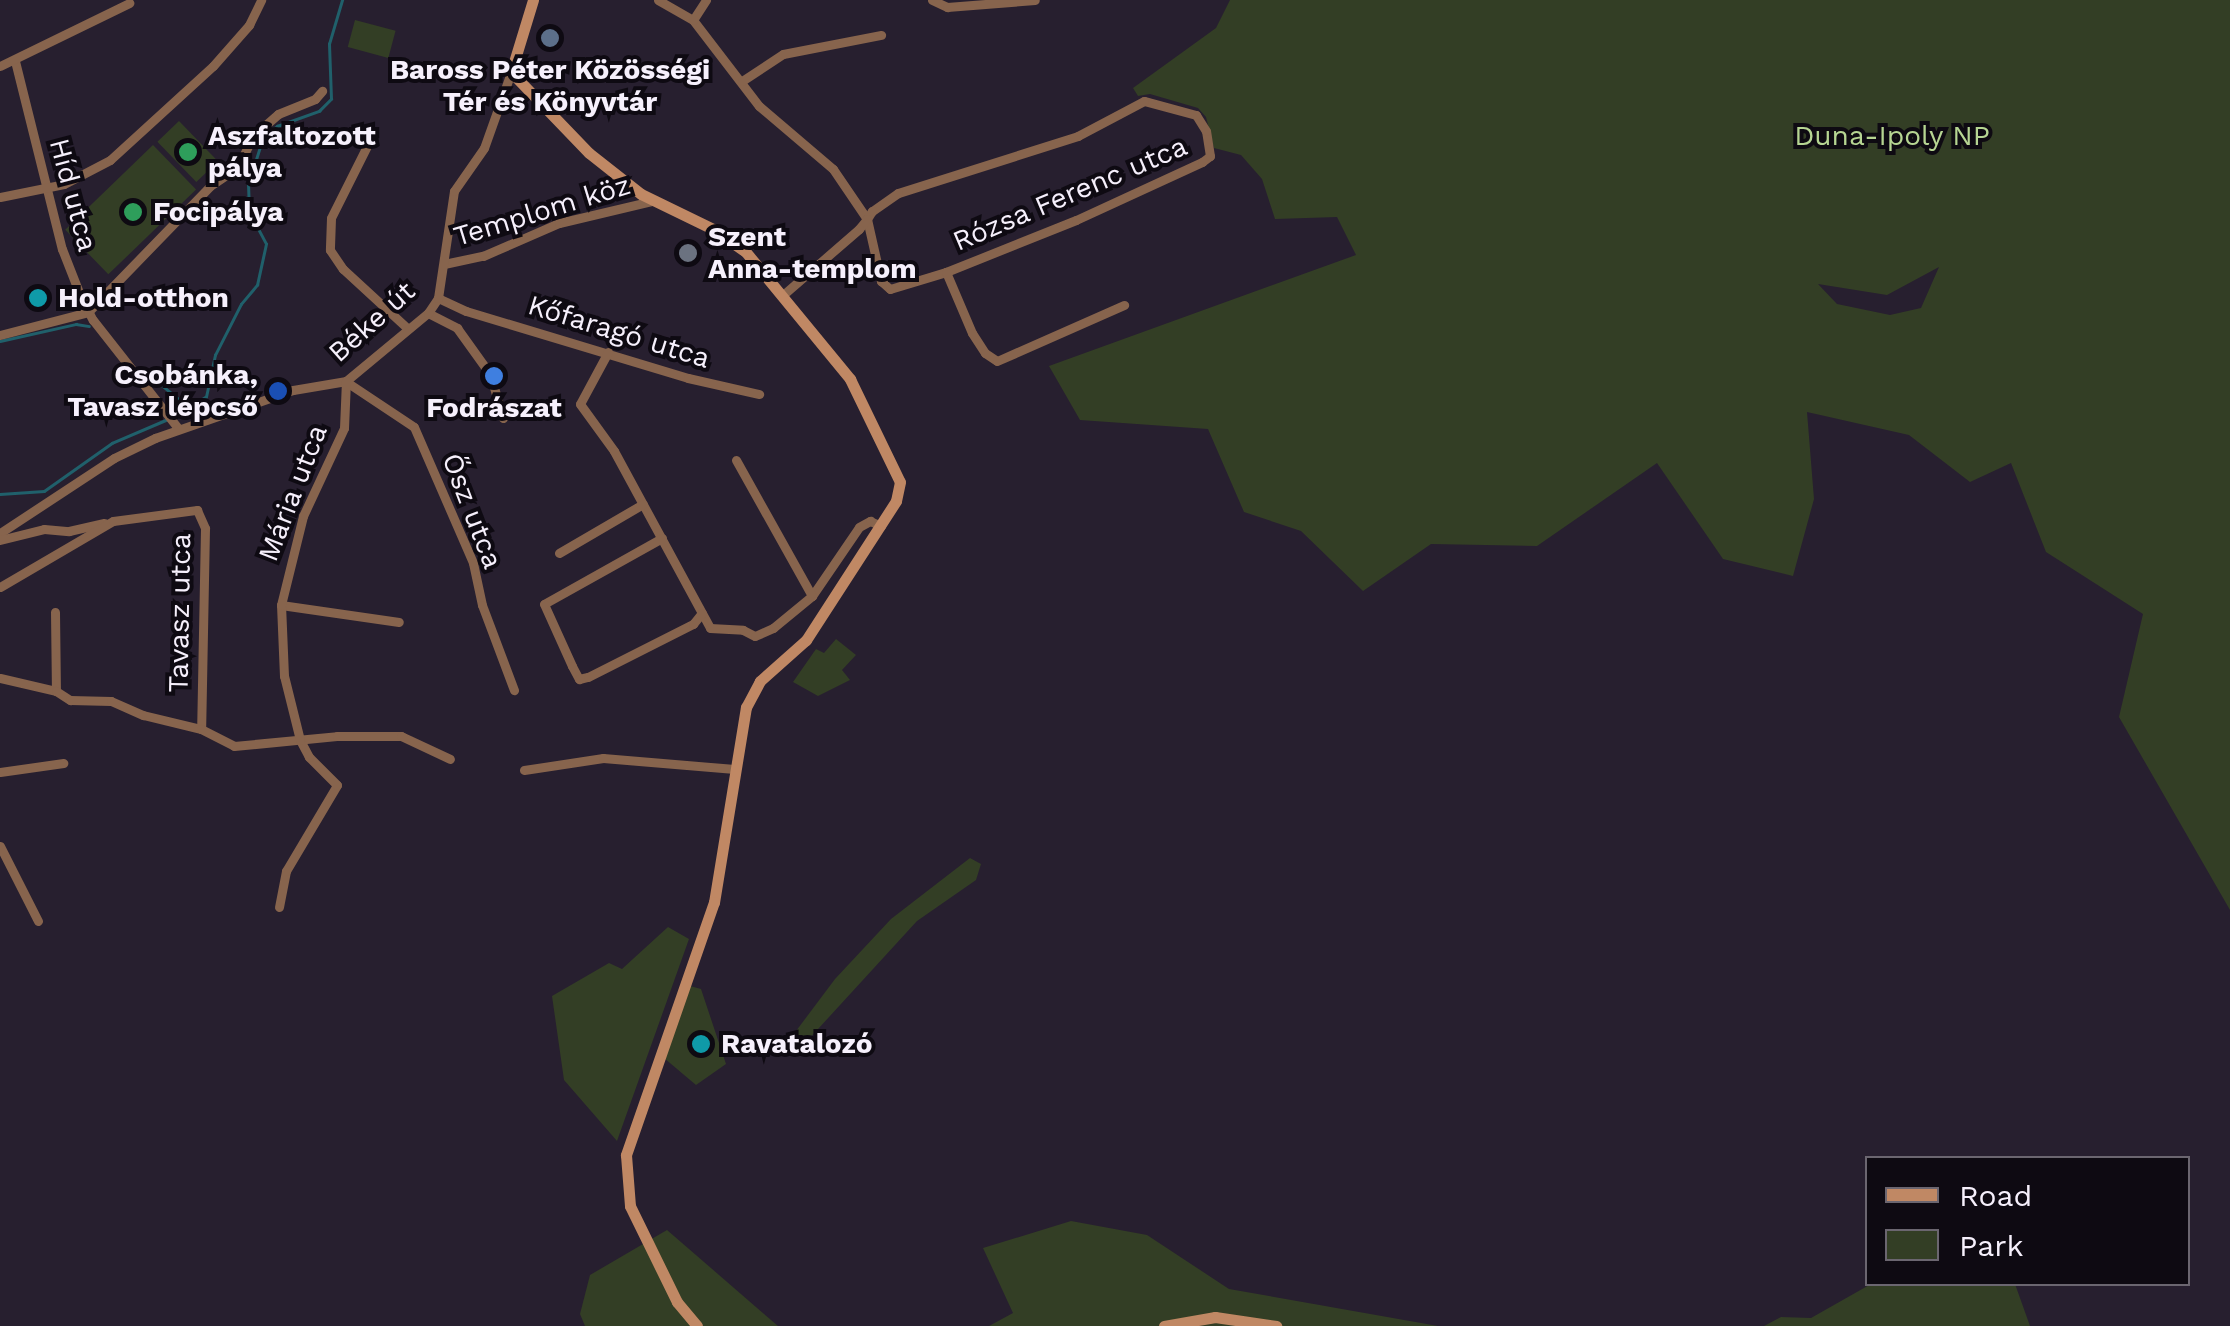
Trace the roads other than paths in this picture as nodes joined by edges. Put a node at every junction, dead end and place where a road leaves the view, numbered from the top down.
1 (261, 0) edge
2 (532, 0) edge
3 (658, 0) edge
4 (706, 0) edge
5 (932, 0) edge
6 (1035, 0) edge
7 (130, 3) dead end
8 (693, 20) junction
9 (881, 35) dead end
10 (15, 61) junction
11 (0, 66) edge
12 (511, 72) junction
13 (742, 80) junction
14 (322, 91) dead end
15 (371, 138) dead end
16 (47, 188) junction
17 (0, 197) edge
18 (652, 200) junction
19 (867, 219) junction
20 (444, 264) junction
21 (946, 272) junction
22 (784, 294) junction
23 (438, 298) junction
24 (1124, 305) dead end
25 (88, 312) junction
26 (466, 312) junction
27 (428, 313) junction
28 (406, 326) junction
29 (457, 328) junction
30 (0, 335) edge
31 (608, 352) junction
32 (346, 381) junction
33 (759, 394) dead end
34 (503, 418) dead end
35 (176, 425) junction
36 (736, 460) dead end
37 (642, 504) junction
38 (113, 521) junction
39 (881, 526) junction
40 (0, 532) edge
41 (662, 538) junction
42 (0, 540) edge
43 (559, 553) dead end
44 (0, 587) edge
45 (812, 596) junction
46 (281, 604) junction
47 (55, 612) dead end
48 (702, 613) junction
49 (399, 622) dead end
50 (0, 678) edge
51 (514, 690) dead end
52 (56, 691) junction
53 (201, 729) junction
54 (300, 740) junction
55 (450, 759) dead end
56 (63, 764) dead end
57 (735, 769) junction
58 (524, 770) dead end
59 (0, 772) edge
60 (0, 846) edge
61 (278, 907) dead end
62 (38, 921) dead end
63 (697, 1326) edge
64 (1164, 1326) edge
65 (1276, 1326) edge

1 - 16 street
2 - 12 main road, Béke út
3 - 8 street
4 - 8 street
5 - 6 street
7 - 10 street
8 - 13 street
9 - 13 street
10 - 11 street
10 - 16 street, Híd utca
12 - 18 main road
12 - 20 street, Béke út
13 - 19 street
14 - 25 street
15 - 28 street
16 - 17 street
16 - 25 street, Híd utca
18 - 20 street, Templom köz
18 - 22 main road
19 - 21 street, Rózsa Ferenc utca
19 - 21 street, Rózsa Ferenc utca
19 - 22 street
20 - 23 street, Béke út
21 - 24 street
22 - 39 main road
23 - 26 street, Kőfaragó utca
23 - 27 street, Béke út
25 - 30 street
25 - 35 street, Híd utca
26 - 29 street
26 - 31 street, Kőfaragó utca
27 - 28 street, Béke út
27 - 29 street
28 - 32 street, Béke út
29 - 34 street
31 - 33 street, Kőfaragó utca
31 - 37 street
32 - 35 street, Béke út
32 - 46 street, Mária utca
32 - 51 street, Ősz utca
35 - 40 street, Béke út
36 - 45 street
37 - 41 street
37 - 43 street
38 - 42 street
38 - 44 street
38 - 53 street, Tavasz utca
39 - 45 street
39 - 57 main road
41 - 48 street
41 - 48 street
45 - 48 street
46 - 49 street
46 - 54 street, Mária utca
47 - 52 street
50 - 52 street
52 - 53 street
53 - 54 street
54 - 55 street
54 - 61 street
56 - 59 street
57 - 58 street
57 - 63 main road
60 - 62 street
64 - 65 main road

